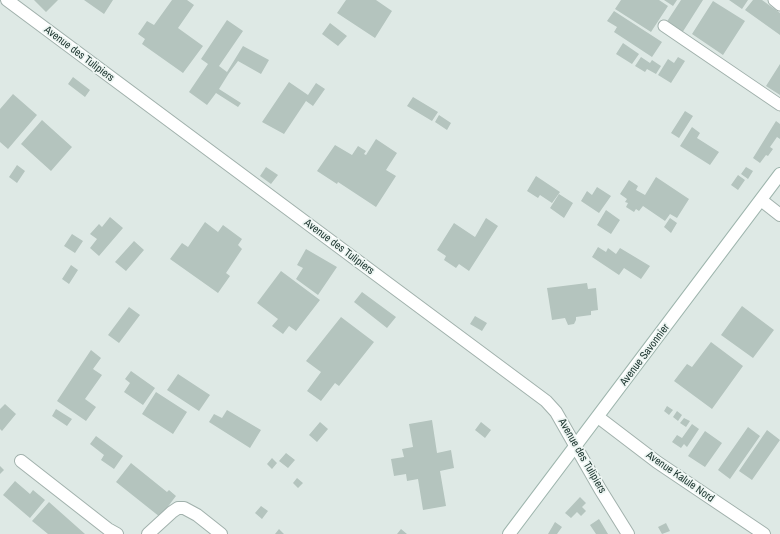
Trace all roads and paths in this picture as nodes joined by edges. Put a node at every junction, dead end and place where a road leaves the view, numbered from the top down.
1 (7, 0) edge
2 (774, 0) edge
3 (780, 5) edge
4 (664, 26) dead end
5 (780, 106) edge
6 (780, 174) edge
7 (761, 200) junction
8 (780, 215) edge
9 (598, 417) junction
10 (576, 446) junction
11 (22, 461) dead end
12 (118, 534) edge
13 (148, 534) edge
14 (221, 534) edge
15 (509, 534) edge
16 (628, 534) edge
17 (764, 534) edge

1 - 10 street, Avenue des Tulipiers
2 - 3 lane
4 - 5 lane
6 - 7 street, Avenue Savonnier
7 - 8 street
7 - 9 street, Avenue Savonnier
9 - 10 street, Avenue Savonnier
9 - 17 street, Avenue Kalule Nord
10 - 15 street, Avenue Savonnier
10 - 16 street, Avenue des Tulipiers
11 - 12 street
13 - 14 street

